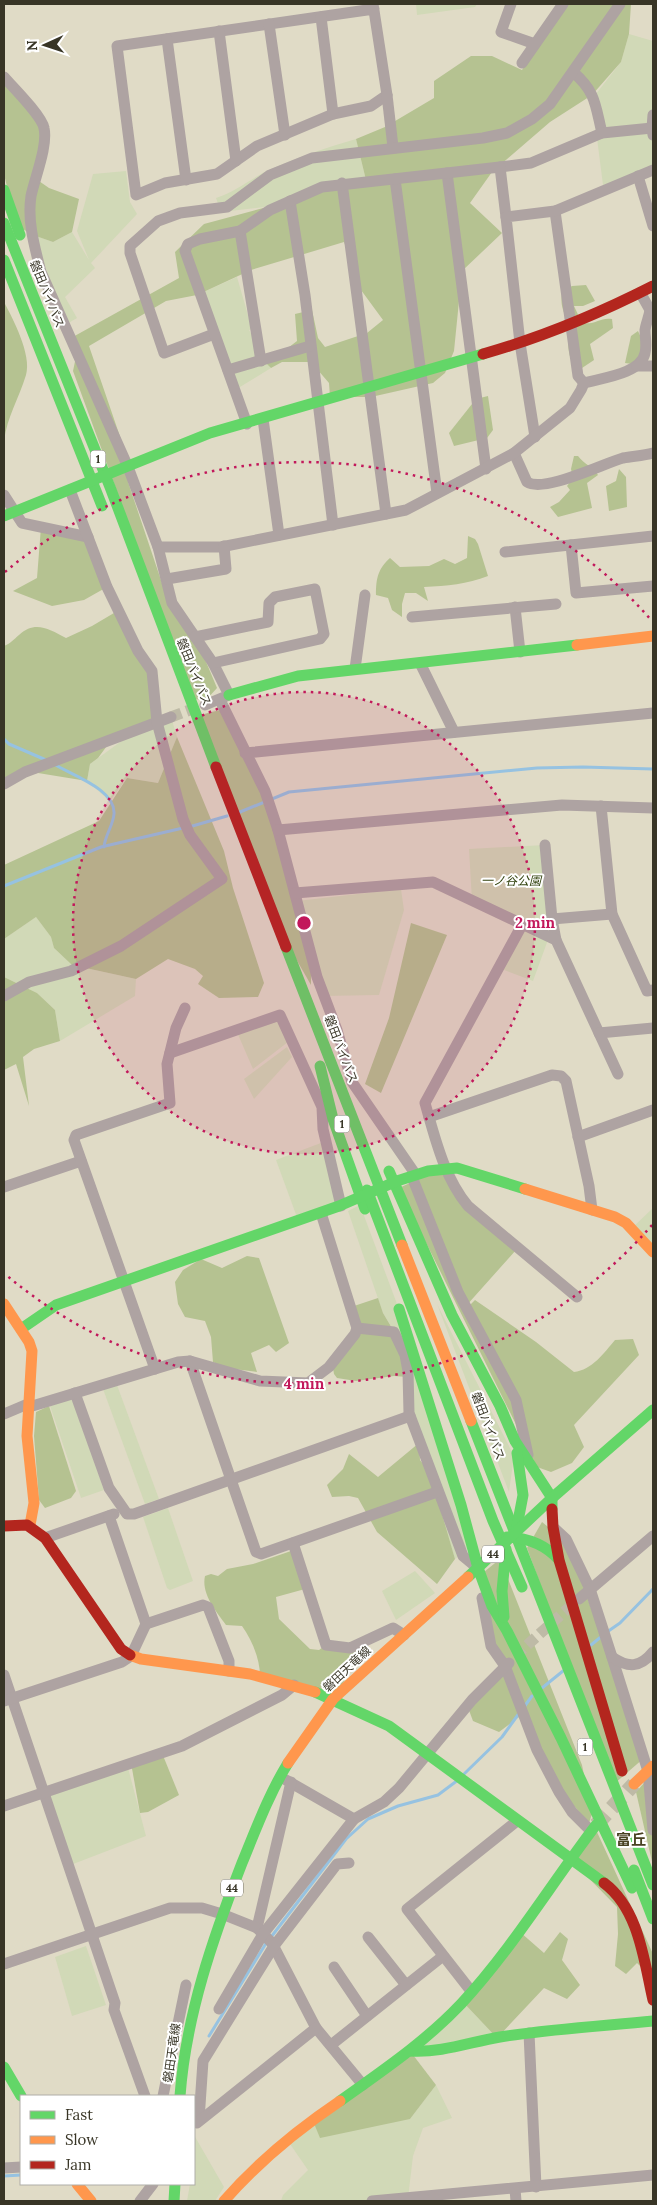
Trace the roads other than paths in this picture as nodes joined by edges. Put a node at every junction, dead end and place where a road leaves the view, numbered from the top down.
1 (511, 4) edge
2 (563, 4) edge
3 (620, 4) edge
4 (374, 7) edge
5 (321, 17) junction
6 (269, 24) junction
7 (219, 31) junction
8 (167, 39) junction
9 (535, 44) junction
10 (522, 63) dead end
11 (572, 72) junction
12 (4, 77) edge
13 (387, 95) junction
14 (333, 114) junction
15 (653, 115) edge
16 (652, 131) edge
17 (602, 133) junction
18 (285, 134) junction
19 (393, 148) junction
20 (236, 161) junction
21 (500, 167) junction
22 (653, 170) edge
23 (447, 173) junction
24 (638, 176) junction
25 (395, 179) junction
26 (186, 180) junction
27 (342, 184) junction
28 (4, 190) edge
29 (290, 201) junction
30 (555, 211) junction
31 (506, 217) junction
32 (4, 223) edge
33 (653, 225) edge
34 (240, 230) junction
35 (4, 260) edge
36 (4, 282) edge
37 (653, 286) edge
38 (641, 294) junction
39 (572, 325) junction
40 (214, 334) junction
41 (520, 343) junction
42 (310, 346) junction
43 (470, 358) junction
44 (261, 361) junction
45 (637, 366) junction
46 (653, 366) edge
47 (228, 370) junction
48 (64, 372) junction
49 (420, 373) junction
50 (51, 381) junction
51 (584, 383) junction
52 (369, 388) junction
53 (316, 404) junction
54 (264, 419) junction
55 (247, 424) junction
56 (535, 437) junction
57 (653, 453) edge
58 (514, 454) junction
59 (124, 469) junction
60 (486, 470) junction
61 (71, 489) junction
62 (437, 492) junction
63 (4, 495) edge
64 (16, 512) junction
65 (105, 513) dead end
66 (386, 514) junction
67 (4, 516) edge
68 (332, 525) junction
69 (279, 535) junction
70 (653, 536) edge
71 (88, 537) junction
72 (571, 545) junction
73 (224, 546) junction
74 (158, 547) junction
75 (505, 552) dead end
76 (167, 579) junction
77 (653, 586) edge
78 (366, 594) dead end
79 (556, 604) dead end
80 (515, 607) junction
81 (412, 617) dead end
82 (653, 636) edge
83 (195, 637) junction
84 (520, 652) junction
85 (420, 663) junction
86 (213, 664) junction
87 (355, 670) junction
88 (224, 698) junction
89 (205, 705) tunnel mouth
90 (653, 713) edge
91 (170, 717) tunnel mouth
92 (157, 722) junction
93 (454, 732) junction
94 (245, 753) junction
95 (4, 784) edge
96 (601, 806) junction
97 (653, 808) edge
98 (278, 830) junction
99 (545, 845) dead end
100 (239, 858) dead end
101 (295, 893) junction
102 (612, 914) junction
103 (552, 919) junction
104 (522, 925) junction
105 (556, 940) junction
106 (653, 990) edge
107 (4, 996) edge
108 (185, 1008) dead end
109 (653, 1028) edge
110 (599, 1034) junction
111 (170, 1053) junction
112 (332, 1063) junction
113 (320, 1066) junction
114 (618, 1074) dead end
115 (653, 1110) edge
116 (429, 1118) junction
117 (373, 1135) dead end
118 (578, 1137) junction
119 (384, 1160) dead end
120 (81, 1161) junction
121 (445, 1167) junction
122 (411, 1177) junction
123 (4, 1187) edge
124 (341, 1206) junction
125 (592, 1210) junction
126 (321, 1213) junction
127 (653, 1252) edge
128 (124, 1280) junction
129 (577, 1297) dead end
130 (4, 1304) edge
131 (21, 1328) junction
132 (357, 1328) junction
133 (190, 1361) junction
134 (155, 1369) junction
135 (75, 1393) junction
136 (29, 1405) junction
137 (653, 1410) edge
138 (4, 1414) edge
139 (410, 1416) junction
140 (515, 1441) junction
141 (530, 1465) junction
142 (231, 1480) junction
143 (438, 1492) junction
144 (552, 1498) junction
145 (124, 1510) junction
146 (109, 1516) junction
147 (465, 1521) junction
148 (30, 1524) junction
149 (4, 1526) edge
150 (553, 1527) junction
151 (513, 1535) junction
152 (653, 1536) edge
153 (45, 1538) junction
154 (293, 1543) junction
155 (559, 1560) junction
156 (478, 1568) junction
157 (590, 1589) junction
158 (579, 1599) tunnel mouth
159 (528, 1602) dead end
160 (146, 1624) junction
161 (507, 1631) junction
162 (404, 1635) junction
163 (653, 1652) edge
164 (131, 1656) junction
165 (612, 1657) junction
166 (513, 1658) tunnel mouth
167 (505, 1666) junction
168 (228, 1671) junction
169 (4, 1675) edge
170 (294, 1685) junction
171 (333, 1699) junction
172 (8, 1700) edge
173 (426, 1754) junction
174 (651, 1768) edge
175 (280, 1776) junction
176 (291, 1782) junction
177 (634, 1784) tunnel mouth
178 (43, 1792) junction
179 (4, 1806) edge
180 (354, 1818) junction
181 (517, 1821) junction
182 (594, 1828) joint
183 (653, 1830) edge
184 (621, 1838) dead end
185 (570, 1859) junction
186 (349, 1863) dead end
187 (653, 1870) edge
188 (653, 1885) edge
189 (222, 1914) junction
190 (653, 1919) edge
191 (653, 1930) edge
192 (92, 1935) junction
193 (266, 1937) junction
194 (368, 1937) dead end
195 (443, 1956) junction
196 (4, 1964) edge
197 (334, 1967) dead end
198 (186, 1985) dead end
199 (406, 1986) junction
200 (471, 1991) junction
201 (653, 2000) edge
202 (219, 2009) dead end
203 (367, 2016) junction
204 (653, 2021) edge
205 (316, 2028) junction
206 (529, 2033) junction
207 (331, 2045) junction
208 (410, 2051) junction
209 (4, 2067) edge
210 (363, 2085) junction
211 (9, 2087) edge
212 (20, 2095) edge
213 (145, 2095) edge
214 (163, 2095) edge
215 (180, 2095) edge
216 (20, 2167) edge
217 (4, 2168) edge
218 (653, 2175) edge
219 (78, 2185) edge
220 (152, 2185) edge
221 (175, 2185) edge
222 (536, 2187) junction
223 (515, 2189) junction
224 (91, 2201) edge
225 (140, 2201) edge
226 (174, 2201) edge
227 (224, 2201) edge
228 (372, 2201) edge
229 (516, 2201) edge

1 - 9 street
2 - 9 street
3 - 11 street
4 - 5 street
4 - 13 street
5 - 6 street
5 - 14 street
6 - 7 street
6 - 18 street
7 - 8 street
7 - 20 street
8 - 26 street
8 - 26 street
9 - 10 street
11 - 17 street
11 - 19 street
12 - 59 street
13 - 14 street
13 - 19 street
14 - 18 street
15 - 16 street
16 - 17 street
17 - 21 street
18 - 20 street
19 - 40 street
20 - 26 street
21 - 23 street
21 - 31 street
22 - 24 street
23 - 25 street
23 - 43 street
24 - 30 street
24 - 33 street
25 - 27 street
25 - 49 street
27 - 29 street
27 - 52 street
28 - 48 main road
29 - 34 street
29 - 42 street
30 - 31 street
30 - 39 street
31 - 41 street
32 - 48 main road, 磐田バイパス / 1
34 - 40 street
34 - 44 street
35 - 50 main road, 1
36 - 50 main road
37 - 38 main road
38 - 39 main road
38 - 45 street
39 - 41 main road
39 - 51 street
40 - 47 street
41 - 43 main road
41 - 56 street
42 - 44 street
42 - 53 street
43 - 49 main road
43 - 60 street
44 - 47 street
45 - 46 street
45 - 51 street
47 - 55 street
48 - 112 main road, 磐田バイパス / 1
49 - 52 main road
49 - 62 street
50 - 65 main road, 1
51 - 56 street
52 - 53 main road
52 - 66 street
53 - 54 main road
53 - 68 street
54 - 55 main road
54 - 69 street
55 - 59 main road
56 - 58 street
57 - 58 street
58 - 60 street
59 - 61 main road
59 - 74 street
60 - 62 street
61 - 64 main road
61 - 71 street
62 - 66 street
63 - 64 street
64 - 67 main road
64 - 71 street
66 - 68 street
68 - 69 street
69 - 73 street
70 - 72 street
71 - 92 street
72 - 75 street
72 - 77 street
73 - 74 street
73 - 76 street
74 - 76 street
76 - 83 street
78 - 87 street
79 - 80 street
80 - 81 street
80 - 84 street
82 - 84 main road
83 - 86 street
83 - 86 street
84 - 85 main road
85 - 87 main road
85 - 93 street
86 - 88 street
87 - 88 main road
88 - 89 street
88 - 94 street
90 - 93 street
91 - 92 street
92 - 95 street
92 - 107 street
93 - 94 street
94 - 98 street
96 - 97 street
96 - 98 street
96 - 102 street
98 - 101 street
99 - 103 street
100 - 113 main road, 磐田バイパス / 1
101 - 104 street
101 - 122 street
102 - 103 street
102 - 106 street
103 - 105 street
104 - 105 street
104 - 116 street
105 - 110 street
108 - 111 street
109 - 110 street
110 - 114 street
111 - 120 street
111 - 124 street
112 - 117 main road
112 - 188 main road, 磐田バイパス / 1
113 - 147 main road, 1
113 - 159 main road, 磐田バイパス / 1
115 - 118 street
116 - 118 street
116 - 121 street
118 - 125 street
119 - 140 main road
120 - 123 street
120 - 128 street
121 - 122 main road
121 - 125 main road
121 - 129 street
122 - 124 main road
122 - 141 street
124 - 126 main road
125 - 127 main road
126 - 128 main road
126 - 132 street
128 - 131 main road
128 - 134 street
130 - 131 main road
131 - 136 main road
132 - 133 street
132 - 139 street
133 - 134 street
133 - 142 street
134 - 135 street
135 - 136 street
135 - 145 street
136 - 138 street
136 - 148 main road
137 - 144 main road, 磐田天竜線 / 44
139 - 142 street
139 - 143 street
140 - 141 main road
140 - 151 main road
141 - 144 main road
142 - 145 street
142 - 154 street
143 - 154 street
143 - 156 street
144 - 150 main road
144 - 151 main road, 磐田天竜線 / 44
145 - 146 street
146 - 153 street
146 - 160 street
147 - 151 main road
147 - 156 main road, 1
148 - 149 main road
148 - 153 main road
150 - 155 main road
150 - 157 street
151 - 155 main road
151 - 156 main road, 磐田天竜線 / 44
151 - 161 main road
152 - 157 street
153 - 164 main road
154 - 162 street
155 - 187 main road
156 - 161 main road, 1
156 - 162 main road, 磐田天竜線 / 44
156 - 167 street
157 - 158 street
157 - 165 street
160 - 164 street
160 - 168 street
161 - 191 main road, 1
162 - 171 main road, 磐田天竜線 / 44
163 - 165 street
164 - 168 main road
164 - 172 street
165 - 174 street
166 - 167 street
167 - 173 street
167 - 182 street
168 - 170 main road
169 - 172 street
170 - 171 main road
170 - 178 street
171 - 173 main road
171 - 175 main road, 磐田天竜線 / 44
172 - 178 street
173 - 180 street
173 - 181 main road
174 - 177 main road
174 - 183 street
175 - 176 street
175 - 189 main road, 磐田天竜線 / 44
176 - 180 street
176 - 193 street
178 - 179 street
178 - 192 street
180 - 193 street
181 - 185 main road
181 - 195 street
182 - 185 main road
184 - 190 main road
185 - 200 main road
185 - 201 main road
186 - 193 street
189 - 192 street
189 - 193 street
189 - 215 main road, 磐田天竜線 / 44
192 - 196 street
192 - 213 street
193 - 202 street
193 - 205 street
193 - 205 street
194 - 199 street
195 - 199 street
195 - 200 street
197 - 203 street
198 - 214 street
199 - 203 street
200 - 208 main road
203 - 207 street
204 - 206 main road
205 - 207 street
206 - 208 main road
206 - 222 street
207 - 210 street
208 - 210 main road
209 - 211 main road
210 - 227 main road
211 - 212 main road
216 - 217 street
218 - 222 street
219 - 224 main road
220 - 225 street
221 - 226 main road
222 - 223 street
223 - 228 street
223 - 229 street

